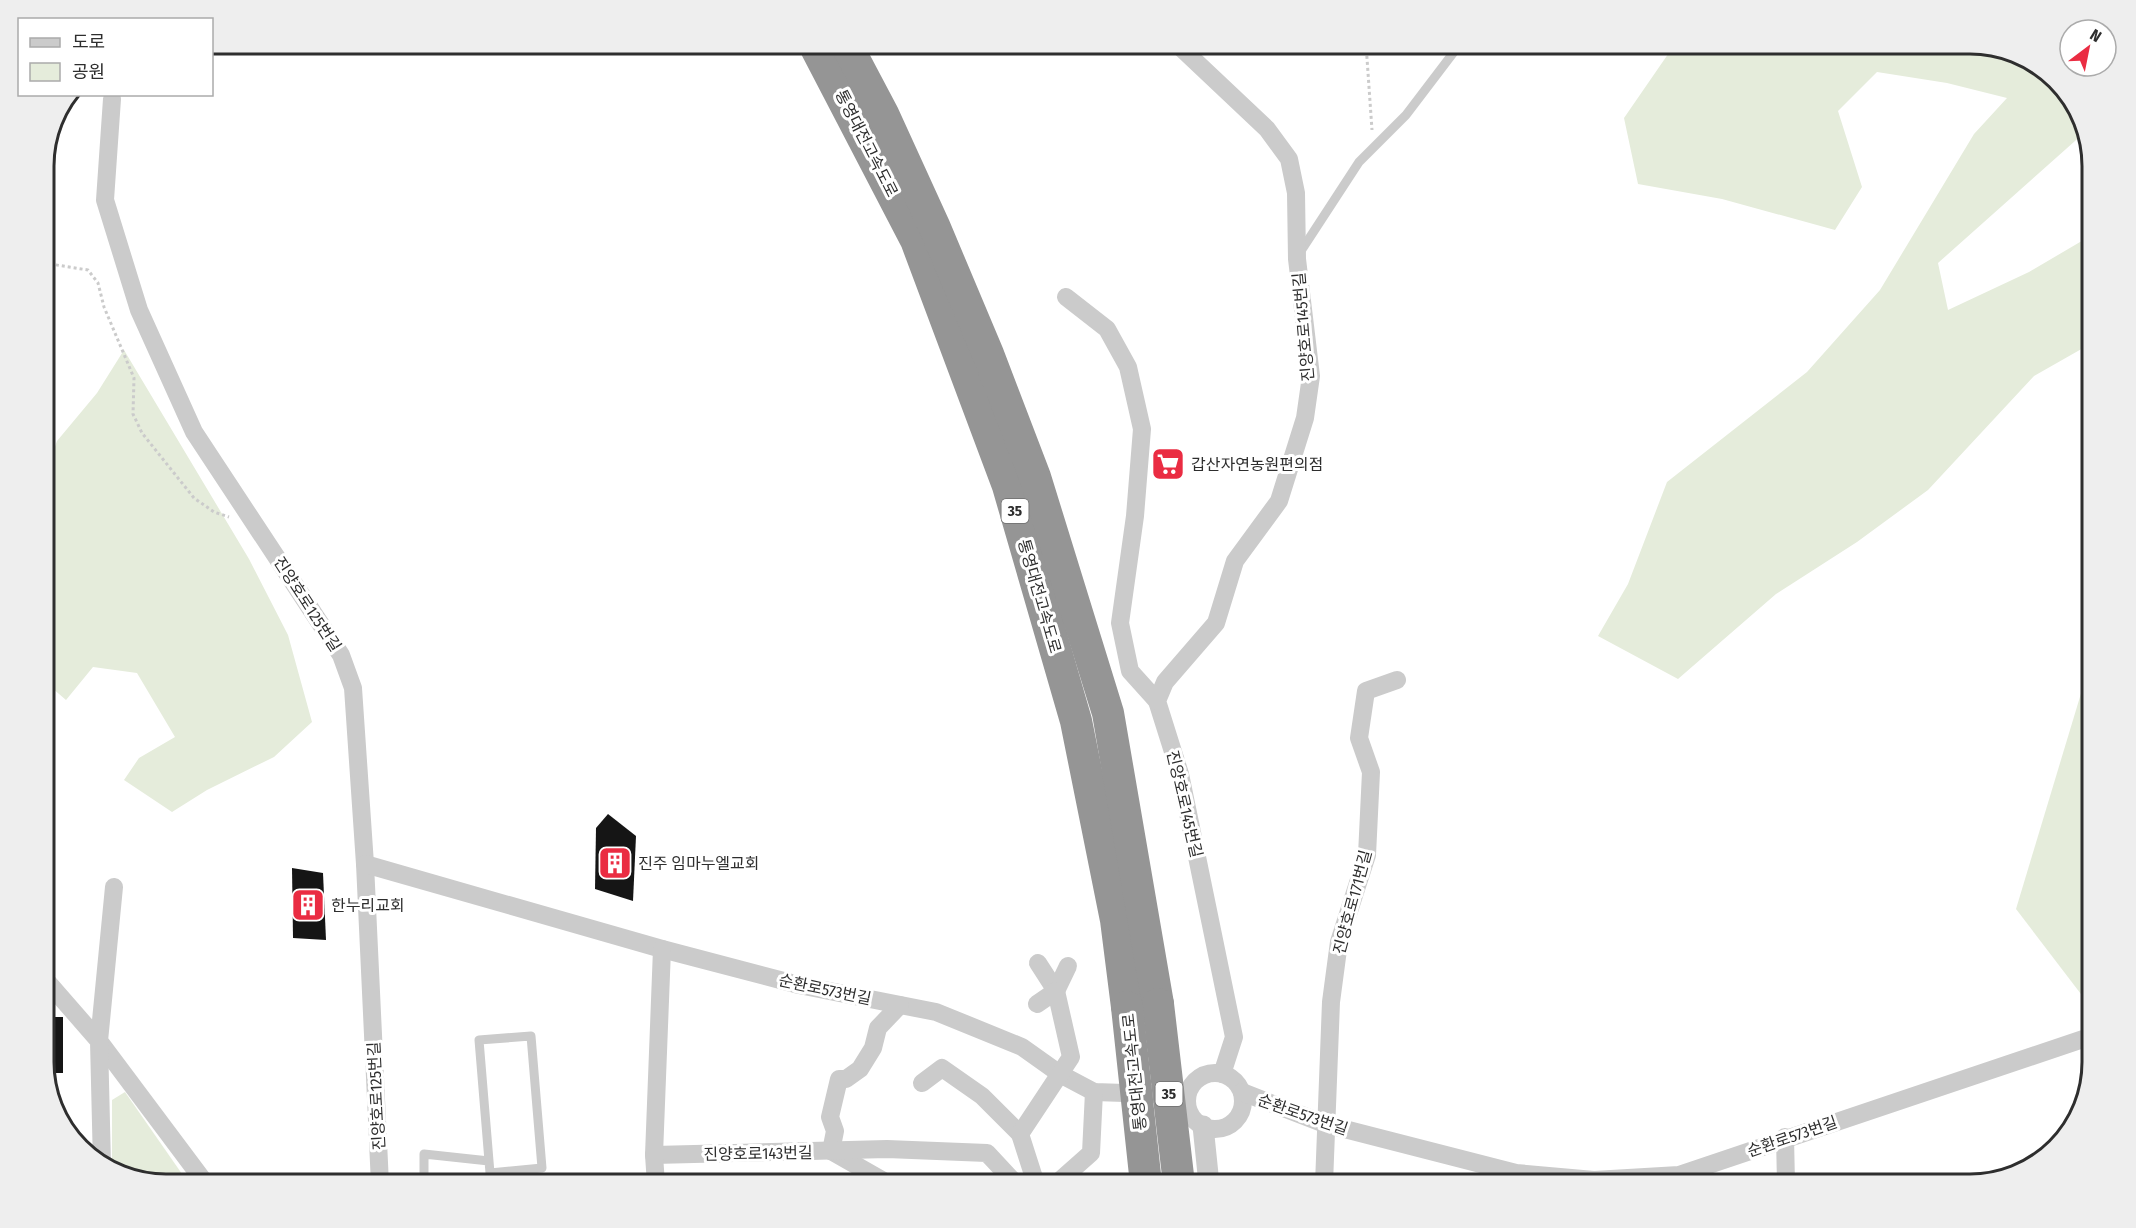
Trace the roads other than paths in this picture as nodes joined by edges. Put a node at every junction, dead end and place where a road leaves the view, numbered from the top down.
1 (819, 54) edge
2 (851, 54) edge
3 (1188, 54) edge
4 (1452, 54) edge
5 (112, 99) dead end
6 (1296, 259) junction
7 (1066, 297) dead end
8 (1397, 680) dead end
9 (1157, 701) junction
10 (365, 864) junction
11 (114, 887) dead end
12 (662, 949) junction
13 (1038, 963) dead end
14 (1068, 966) dead end
15 (1056, 991) junction
16 (54, 993) edge
17 (900, 1005) junction
18 (1037, 1005) dead end
19 (2082, 1039) edge
20 (99, 1041) junction
21 (1060, 1074) junction
22 (1222, 1074) junction
23 (921, 1083) dead end
24 (1094, 1092) junction
25 (1242, 1092) junction
26 (1187, 1095) junction
27 (1325, 1124) junction
28 (1203, 1126) junction
29 (1020, 1134) junction
30 (1785, 1137) junction
31 (831, 1151) junction
32 (102, 1153) edge
33 (654, 1155) junction
34 (489, 1161) junction
35 (198, 1174) edge
36 (379, 1174) edge
37 (424, 1174) edge
38 (655, 1174) edge
39 (870, 1174) edge
40 (1006, 1174) edge
41 (1033, 1174) edge
42 (1068, 1174) edge
43 (1145, 1174) edge
44 (1178, 1174) edge
45 (1208, 1174) edge
46 (1324, 1174) edge
47 (1527, 1174) edge
48 (1682, 1174) edge
49 (1786, 1174) edge

1 - 43 highway, 통영대전고속도로 / 35, bridge
2 - 44 highway, 통영대전고속도로 / 35, bridge
3 - 6 street, 진양호로145번길
4 - 6 lane
5 - 10 street, 진양호로125번길
6 - 9 street, 진양호로145번길
7 - 9 street
8 - 27 street, 진양호로171번길
9 - 22 street, 진양호로145번길
10 - 12 street, 순환로573번길
10 - 36 street, 진양호로125번길
11 - 20 street
12 - 17 street, 순환로573번길
12 - 33 street
13 - 15 street
14 - 15 street
15 - 18 street
15 - 21 street
16 - 20 street
17 - 21 street, 순환로573번길
17 - 31 street, 진양호로143번길
19 - 30 street, 순환로573번길
20 - 32 street
20 - 35 street
21 - 24 street, 순환로573번길
21 - 29 street
22 - 25 street
22 - 26 street
23 - 29 street
24 - 26 street, 순환로573번길
24 - 42 street
25 - 27 street, 순환로573번길
25 - 28 street
26 - 28 street
27 - 46 street, 진양호로171번길
27 - 47 street, 순환로573번길
28 - 45 street
29 - 41 street
30 - 48 street, 순환로573번길
30 - 49 street
31 - 33 street, 진양호로143번길
31 - 39 street
31 - 40 street
33 - 38 street
34 - 34 lane
34 - 37 lane

